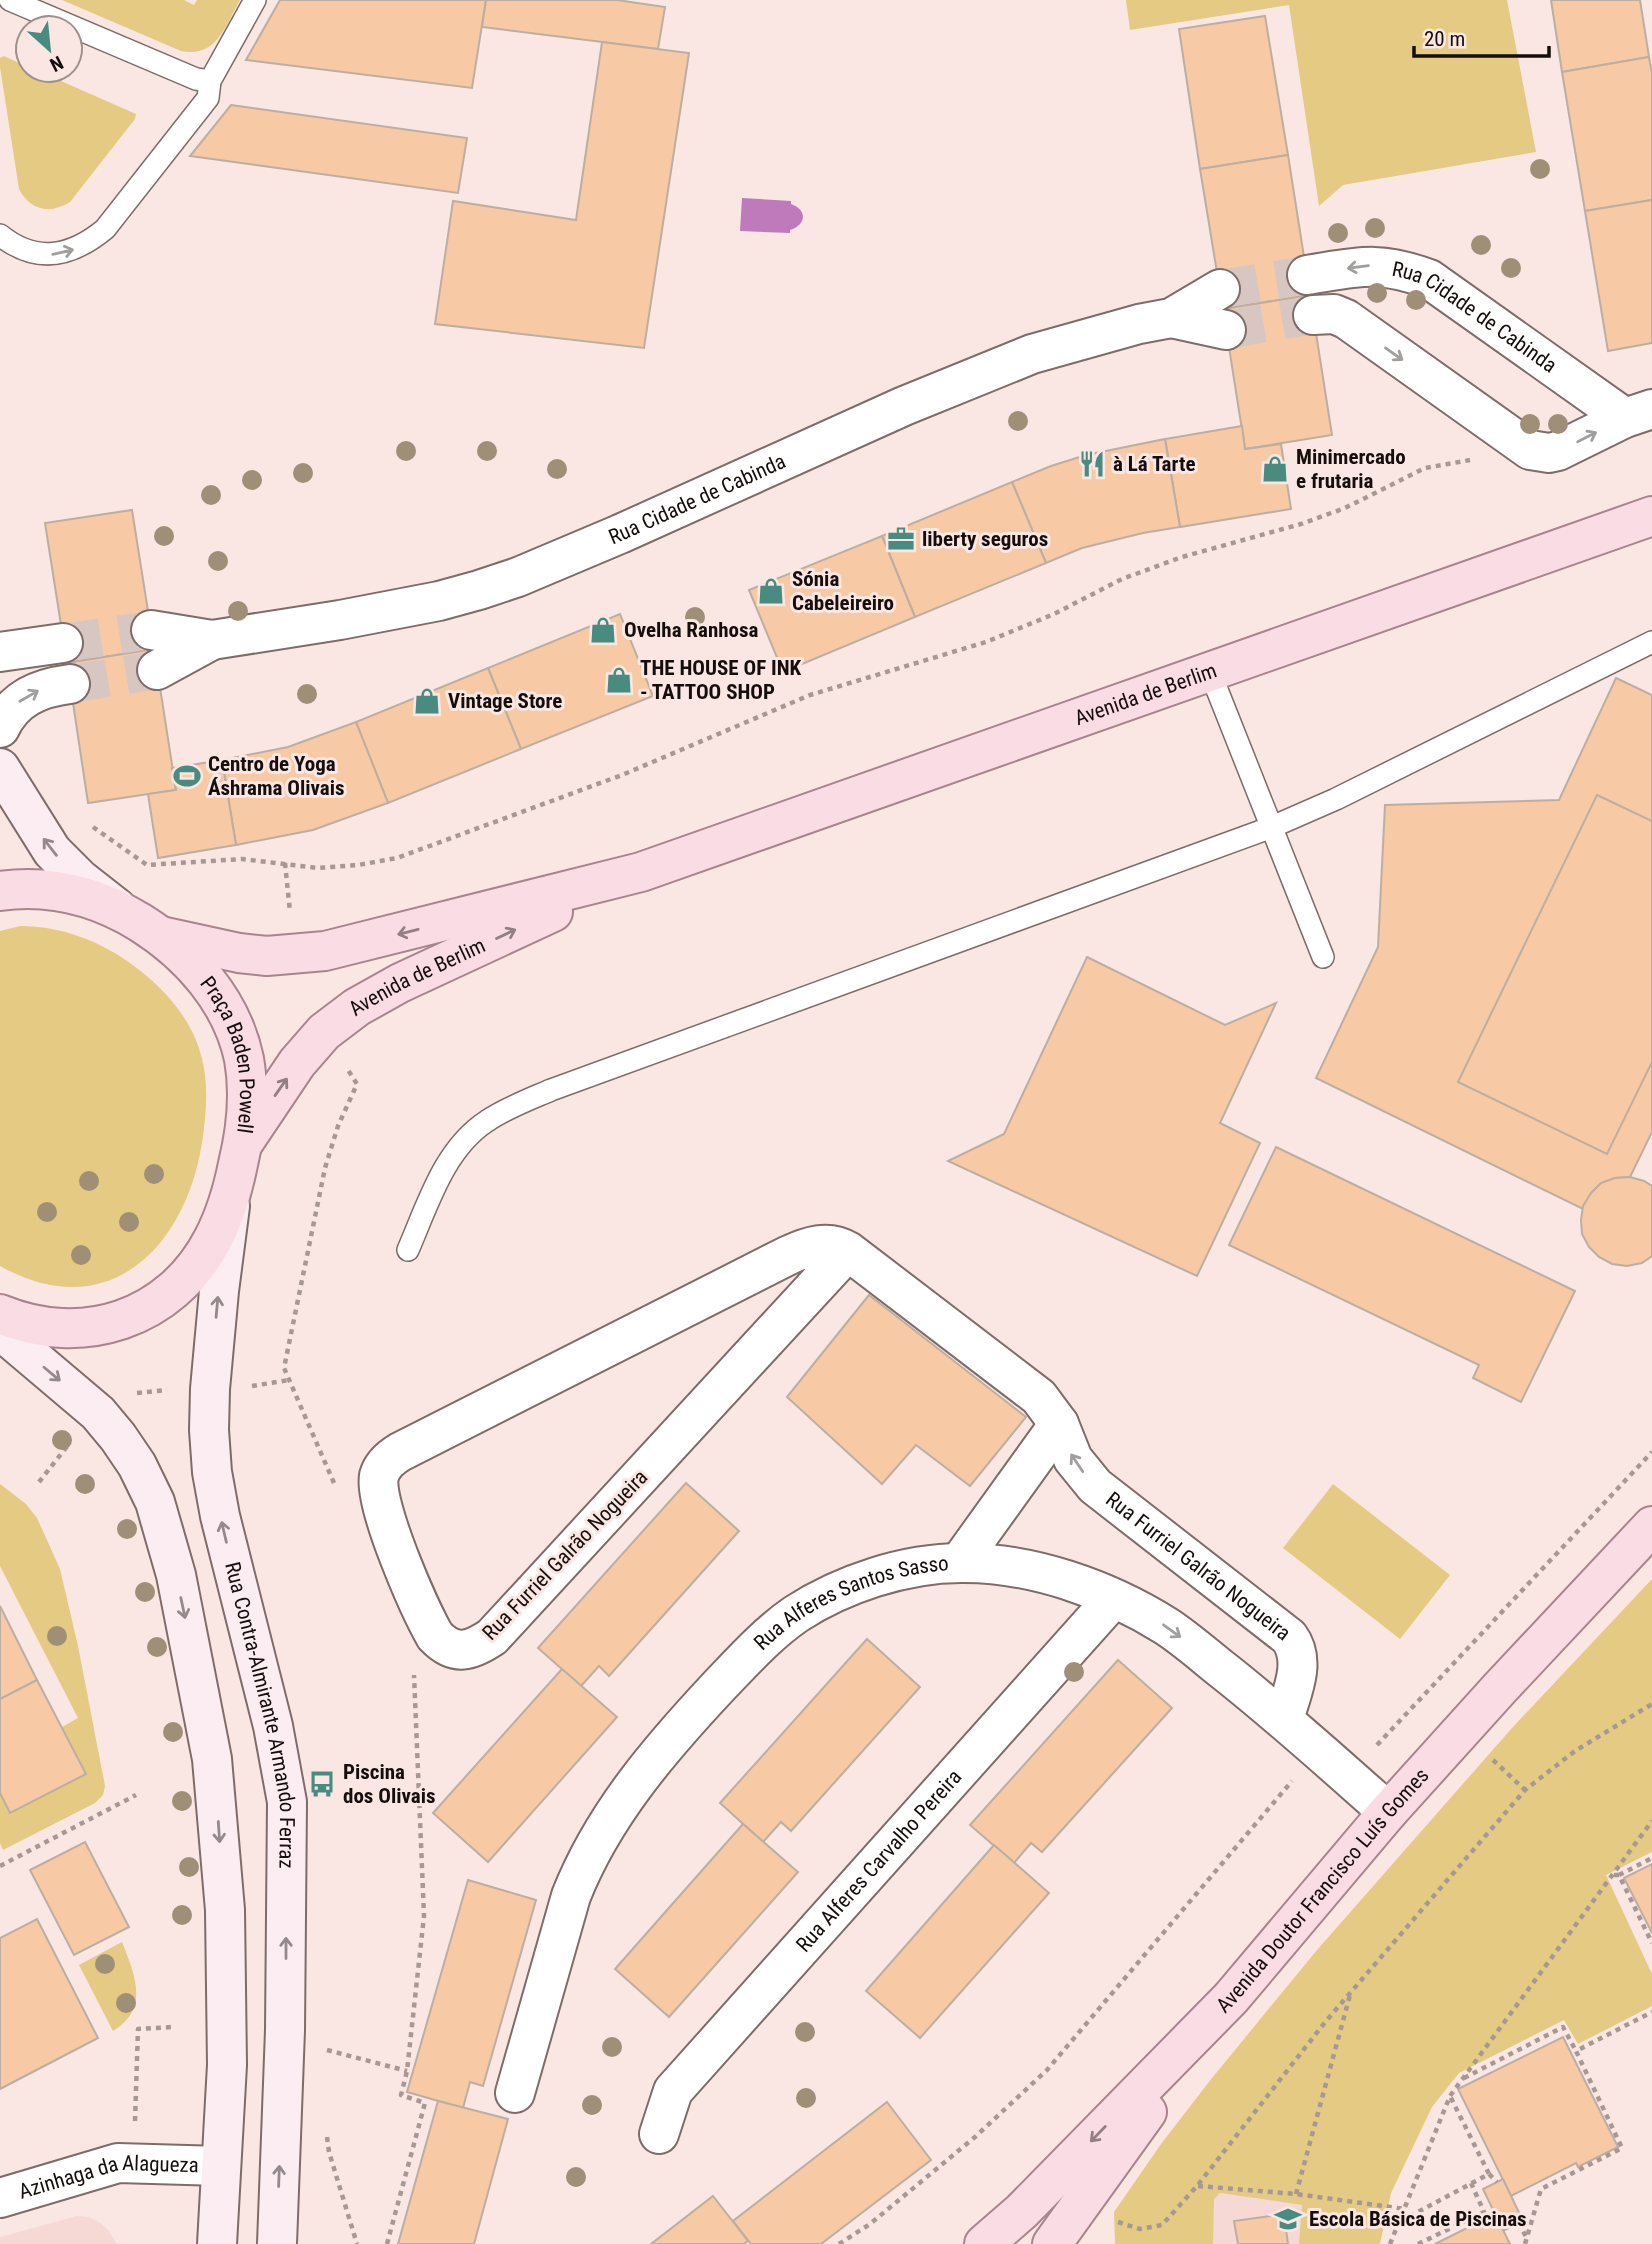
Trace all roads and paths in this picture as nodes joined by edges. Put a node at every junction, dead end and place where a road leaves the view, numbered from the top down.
1 (10, 0) edge
2 (255, 0) edge
3 (210, 81) junction
4 (0, 235) edge
5 (1307, 275) tunnel mouth
6 (1220, 289) tunnel mouth
7 (1313, 315) tunnel mouth
8 (1171, 318) junction
9 (1226, 330) tunnel mouth
10 (1638, 414) edge
11 (1482, 459) dead end
12 (1652, 516) edge
13 (151, 630) tunnel mouth
14 (212, 640) junction
15 (1652, 642) edge
16 (64, 643) tunnel mouth
17 (0, 653) edge
18 (157, 670) tunnel mouth
19 (1210, 672) junction
20 (70, 684) tunnel mouth
21 (0, 728) edge
22 (0, 768) edge
23 (83, 821) dead end
24 (1272, 827) junction
25 (285, 863) junction
26 (640, 872) junction
27 (0, 891) edge
28 (119, 909) junction
29 (161, 936) junction
30 (293, 955) junction
31 (1322, 957) dead end
32 (324, 1032) junction
33 (243, 1143) junction
34 (233, 1189) junction
35 (408, 1250) dead end
36 (848, 1251) junction
37 (0, 1314) edge
38 (0, 1330) edge
39 (289, 1380) junction
40 (244, 1388) dead end
41 (1059, 1424) junction
42 (71, 1442) dead end
43 (1652, 1452) edge
44 (39, 1482) dead end
45 (339, 1494) dead end
46 (1652, 1526) edge
47 (959, 1563) junction
48 (1113, 1599) junction
49 (412, 1665) dead end
50 (1652, 1704) edge
51 (1284, 1719) junction
52 (1370, 1753) dead end
53 (1299, 1772) dead end
54 (136, 1795) dead end
55 (1388, 1812) junction
56 (1652, 1821) edge
57 (1652, 1858) edge
58 (0, 1866) edge
59 (1616, 1875) junction
60 (1652, 1943) edge
61 (1350, 1995) junction
62 (1231, 1998) junction
63 (1652, 2012) edge
64 (173, 2027) dead end
65 (1576, 2051) junction
66 (338, 2053) dead end
67 (407, 2071) junction
68 (1463, 2079) junction
69 (515, 2093) dead end
70 (1450, 2096) junction
71 (135, 2123) dead end
72 (325, 2125) dead end
73 (659, 2134) dead end
74 (221, 2166) junction
75 (1489, 2174) junction
76 (1497, 2182) dead end
77 (1471, 2183) junction
78 (1197, 2186) junction
79 (1296, 2194) junction
80 (0, 2198) edge
81 (1081, 2202) junction
82 (1405, 2210) junction
83 (1399, 2221) junction
84 (1518, 2223) dead end
85 (1526, 2241) edge
86 (217, 2244) edge
87 (277, 2244) edge
88 (357, 2244) edge
89 (387, 2244) edge
90 (839, 2244) edge
91 (984, 2244) edge
92 (1052, 2244) edge
93 (1390, 2244) edge
94 (1418, 2244) edge

1 - 3 lane
2 - 3 lane
4 -> 3 lane
10 -> 5 street, Rua Cidade de Cabinda
6 - 8 street, Rua Cidade de Cabinda
7 -> 10 street, Rua Cidade de Cabinda
8 - 9 street, Rua Cidade de Cabinda
8 - 14 street, Rua Cidade de Cabinda
11 - 25 path
12 - 19 main road, Avenida de Berlim
13 - 14 street, Rua Cidade de Cabinda
14 - 18 street, Rua Cidade de Cabinda
15 - 24 lane
16 - 17 street
19 - 24 lane
19 - 26 main road, Avenida de Berlim
21 -> 20 street
28 -> 22 main road
23 - 25 path
24 - 31 lane
24 - 35 lane
25 - 30 path
26 -> 30 main road, Avenida de Berlim
32 -> 26 main road, Avenida de Berlim
27 - 28 main road, Praça Baden Powell
28 - 29 main road, Praça Baden Powell
29 - 30 main road, Avenida de Berlim
29 - 33 main road, Praça Baden Powell
33 -> 32 main road, Avenida de Berlim
32 - 39 path
33 - 34 main road, Praça Baden Powell
34 - 37 main road, Praça Baden Powell
87 -> 34 main road, Rua Contra-Almirante Armando Ferraz
36 - 36 street, Rua Furriel Galrão Nogueira
36 - 41 street, Rua Furriel Galrão Nogueira
38 -> 74 main road
39 - 40 path
39 - 45 path
41 - 47 street
51 -> 41 street, Rua Furriel Galrão Nogueira
42 - 44 path
43 - 52 path
46 - 55 main road, Avenida Doutor Francisco Luís Gomes
47 - 48 street, Rua Alferes Santos Sasso
47 - 69 street, Rua Alferes Santos Sasso
48 -> 51 street, Rua Alferes Santos Sasso
48 - 73 street, Rua Alferes Carvalho Pereira
49 - 67 path
50 - 61 path
51 - 55 street, Rua Alferes Santos Sasso
53 - 90 path
54 - 58 path
55 - 62 main road, Avenida Doutor Francisco Luís Gomes
56 - 59 path
57 - 59 path
59 - 60 path
59 - 68 path
61 - 78 path
61 - 79 path
62 - 81 main road
62 -> 91 main road, Avenida Doutor Francisco Luís Gomes
63 - 65 path
64 - 71 path
65 - 68 path
65 - 85 path
66 - 67 path
67 - 89 path
68 - 70 path
70 - 75 path
70 - 82 path
72 - 88 path
74 - 80 street, Azinhaga da Alagueza
74 - 86 main road
75 - 76 path
75 - 77 path
77 - 83 path
77 - 94 path
78 - 79 path
78 - 81 path
79 - 82 path
81 - 92 main road
82 - 83 path
83 - 93 path
84 - 85 path

